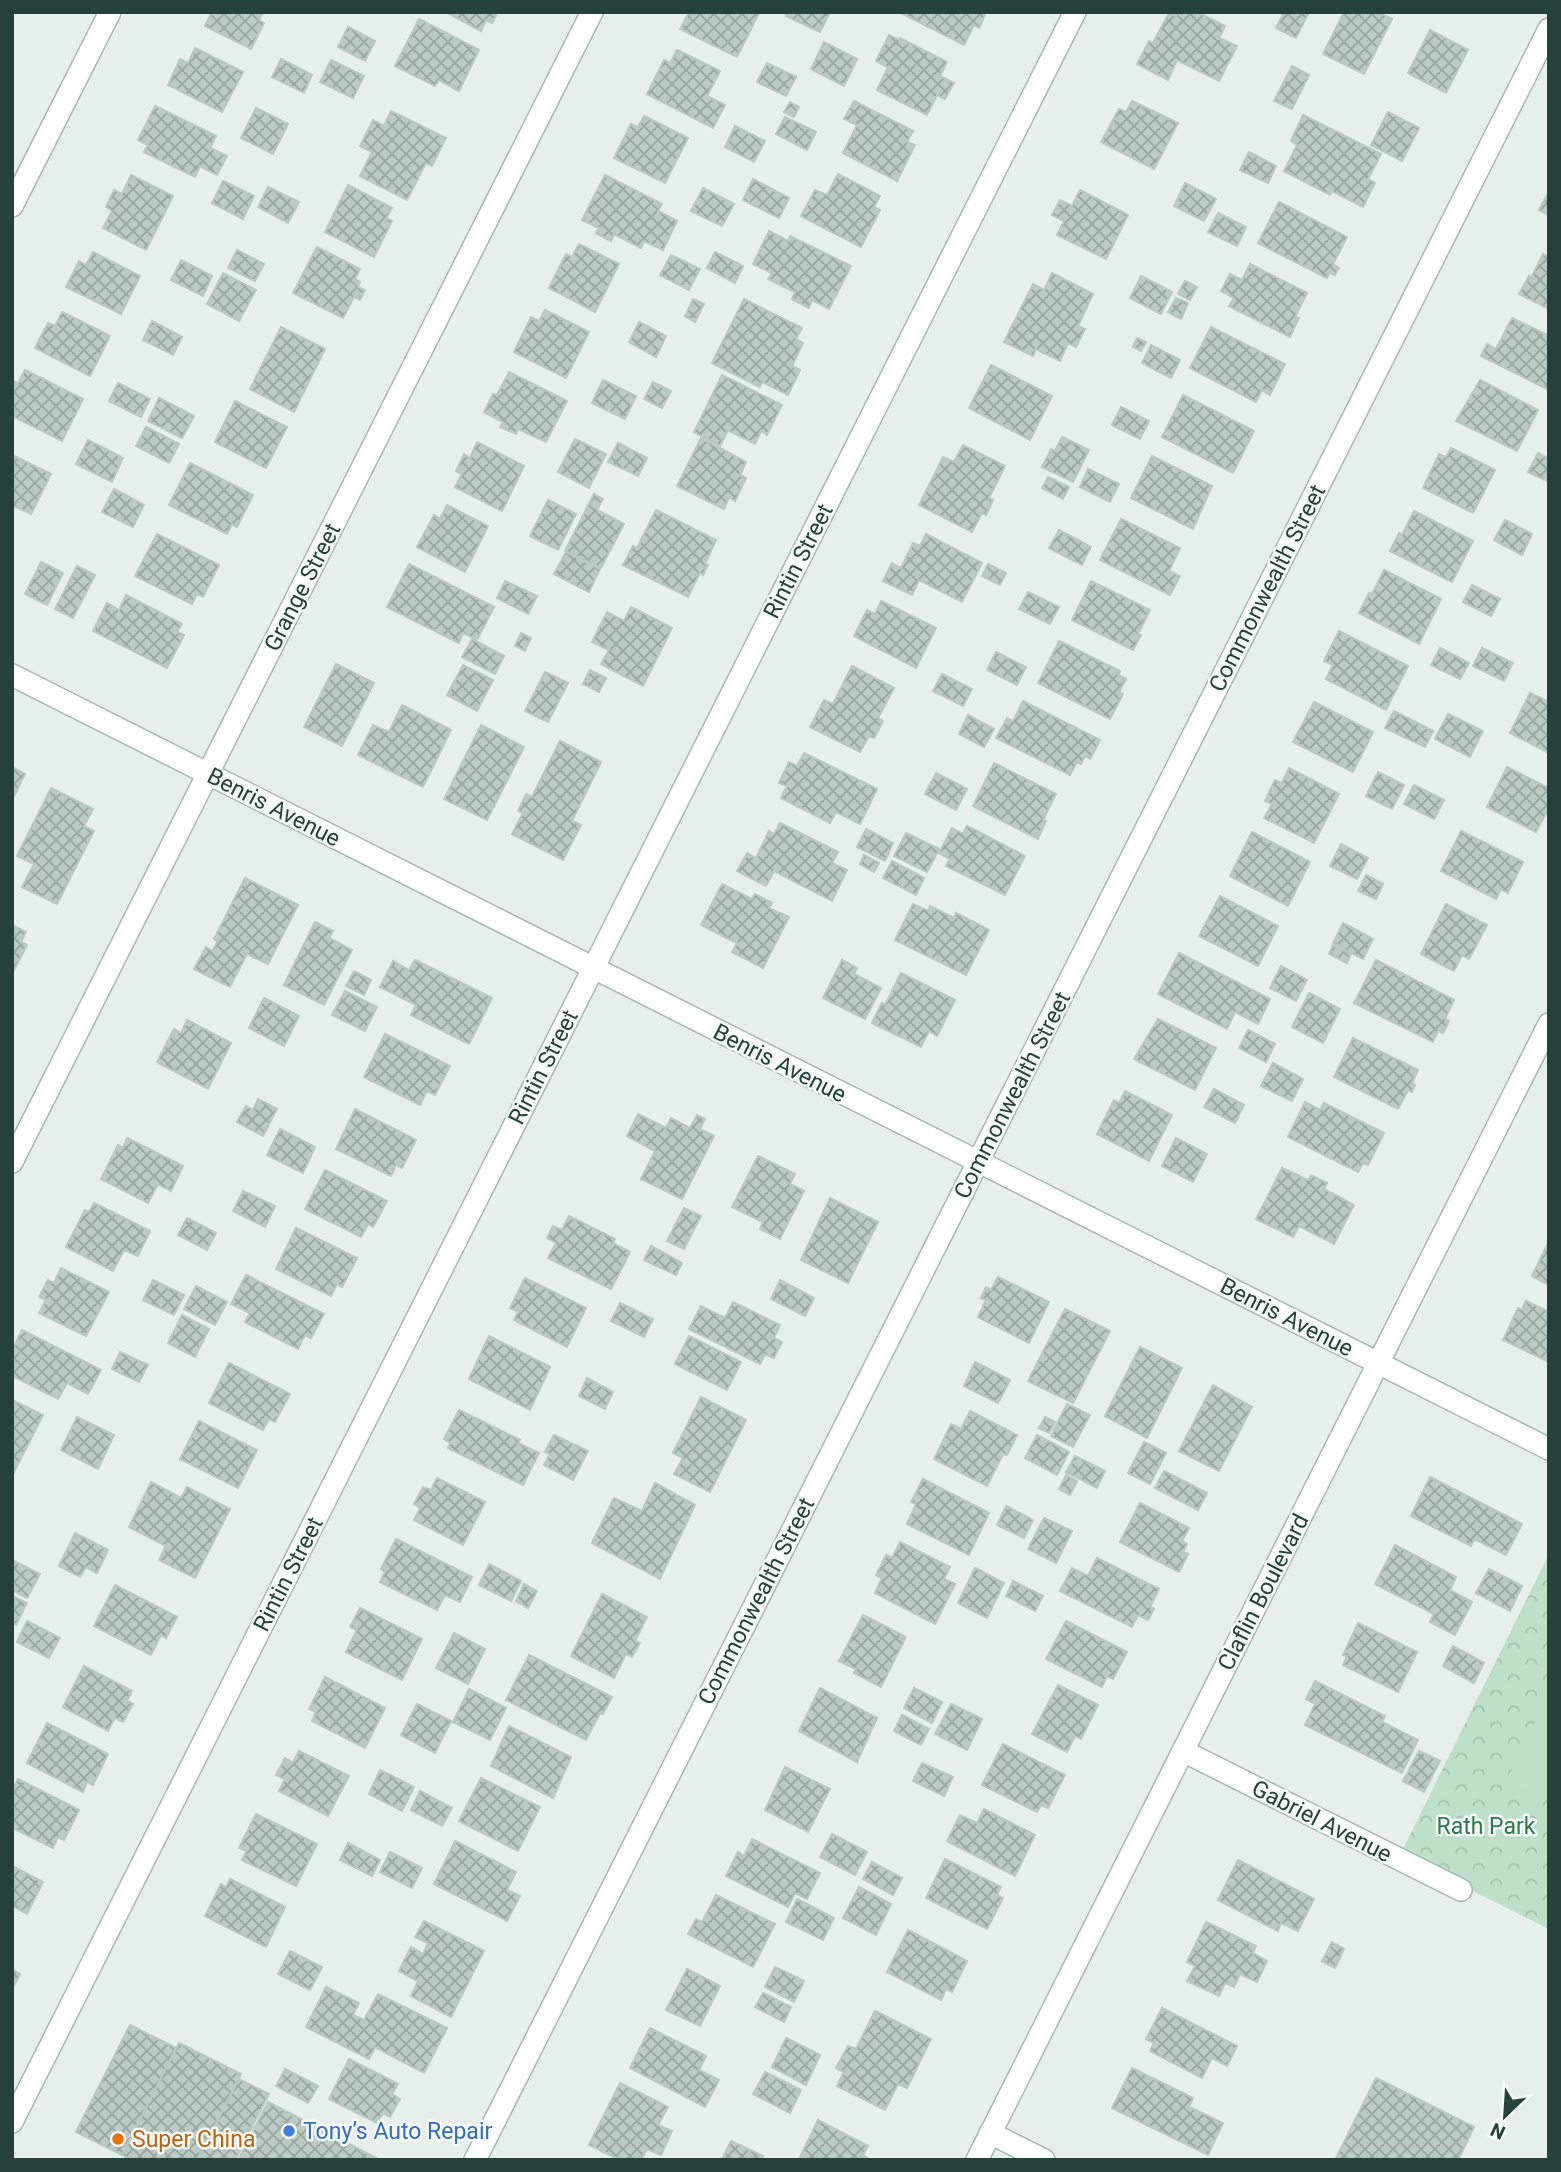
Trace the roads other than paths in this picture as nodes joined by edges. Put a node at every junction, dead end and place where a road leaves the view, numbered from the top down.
1 (110, 12) edge
2 (592, 12) edge
3 (1075, 12) edge
4 (1549, 29) edge
5 (12, 206) edge
6 (12, 675) edge
7 (208, 774) junction
8 (593, 968) junction
9 (1549, 1024) edge
10 (12, 1162) edge
11 (977, 1163) junction
12 (1378, 1363) junction
13 (1549, 1449) edge
14 (1183, 1751) junction
15 (1461, 1891) dead end
16 (12, 2122) edge
17 (990, 2133) junction
18 (475, 2160) edge
19 (977, 2160) edge
20 (1044, 2160) edge

1 - 5 street
2 - 7 street, Grange Street
3 - 8 street, Rintin Street
4 - 11 street, Commonwealth Street
6 - 7 street, Benris Avenue
7 - 8 street, Benris Avenue
7 - 10 street, Grange Street
8 - 11 street, Benris Avenue
8 - 16 street, Rintin Street
9 - 12 street, Claflin Boulevard
11 - 12 street, Benris Avenue
11 - 18 street, Commonwealth Street
12 - 13 street, Benris Avenue
12 - 14 street, Claflin Boulevard
14 - 15 street, Gabriel Avenue
14 - 17 street, Claflin Boulevard
17 - 19 street, Claflin Boulevard
17 - 20 street

